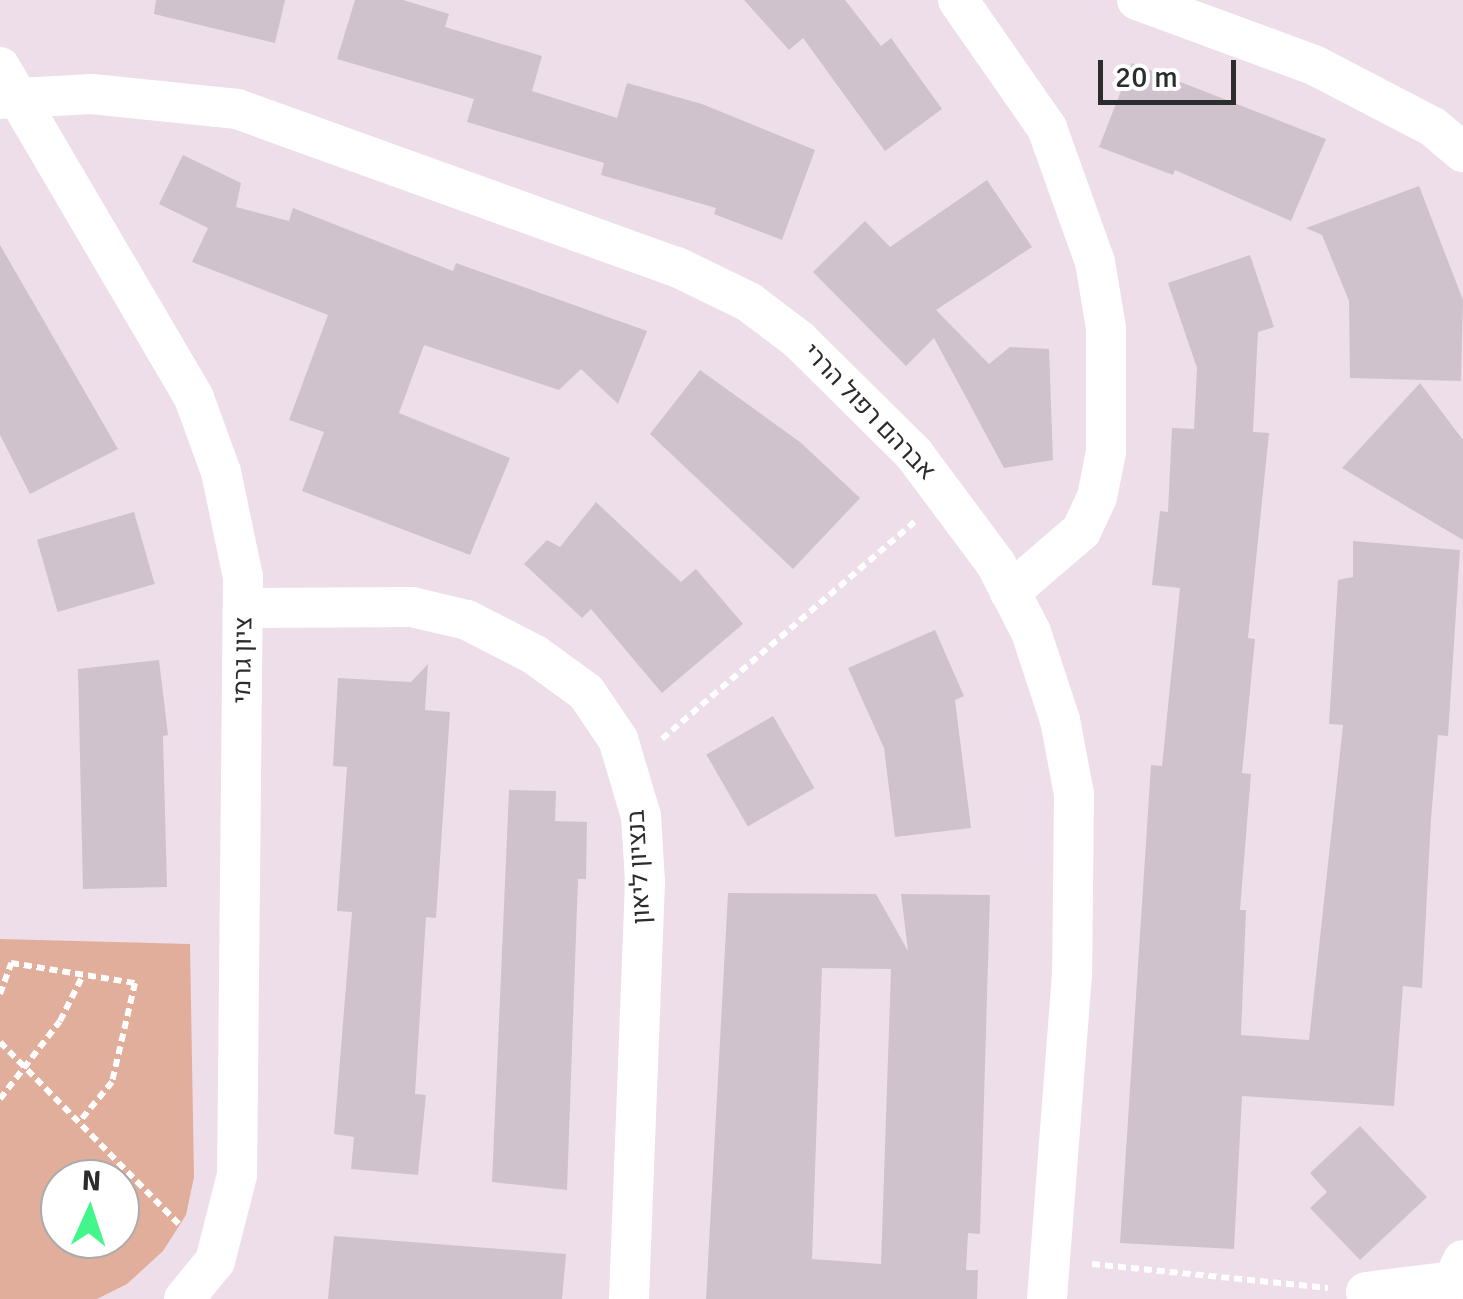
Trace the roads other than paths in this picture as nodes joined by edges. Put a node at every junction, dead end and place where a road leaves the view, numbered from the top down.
1 (958, 0) edge
2 (1137, 0) edge
3 (6, 88) edge
4 (1463, 152) edge
5 (1010, 592) junction
6 (244, 608) junction
7 (1463, 1260) edge
8 (1049, 1280) edge
9 (1366, 1292) road end
10 (184, 1299) edge
11 (629, 1299) edge

1 - 5 street
2 - 4 street
3 - 5 street, אברהם רפול הררי
3 - 6 street, ציון גרמי
5 - 8 street, אברהם רפול הררי
6 - 10 street, ציון גרמי
6 - 11 street, בנציון ליאון
7 - 9 street

